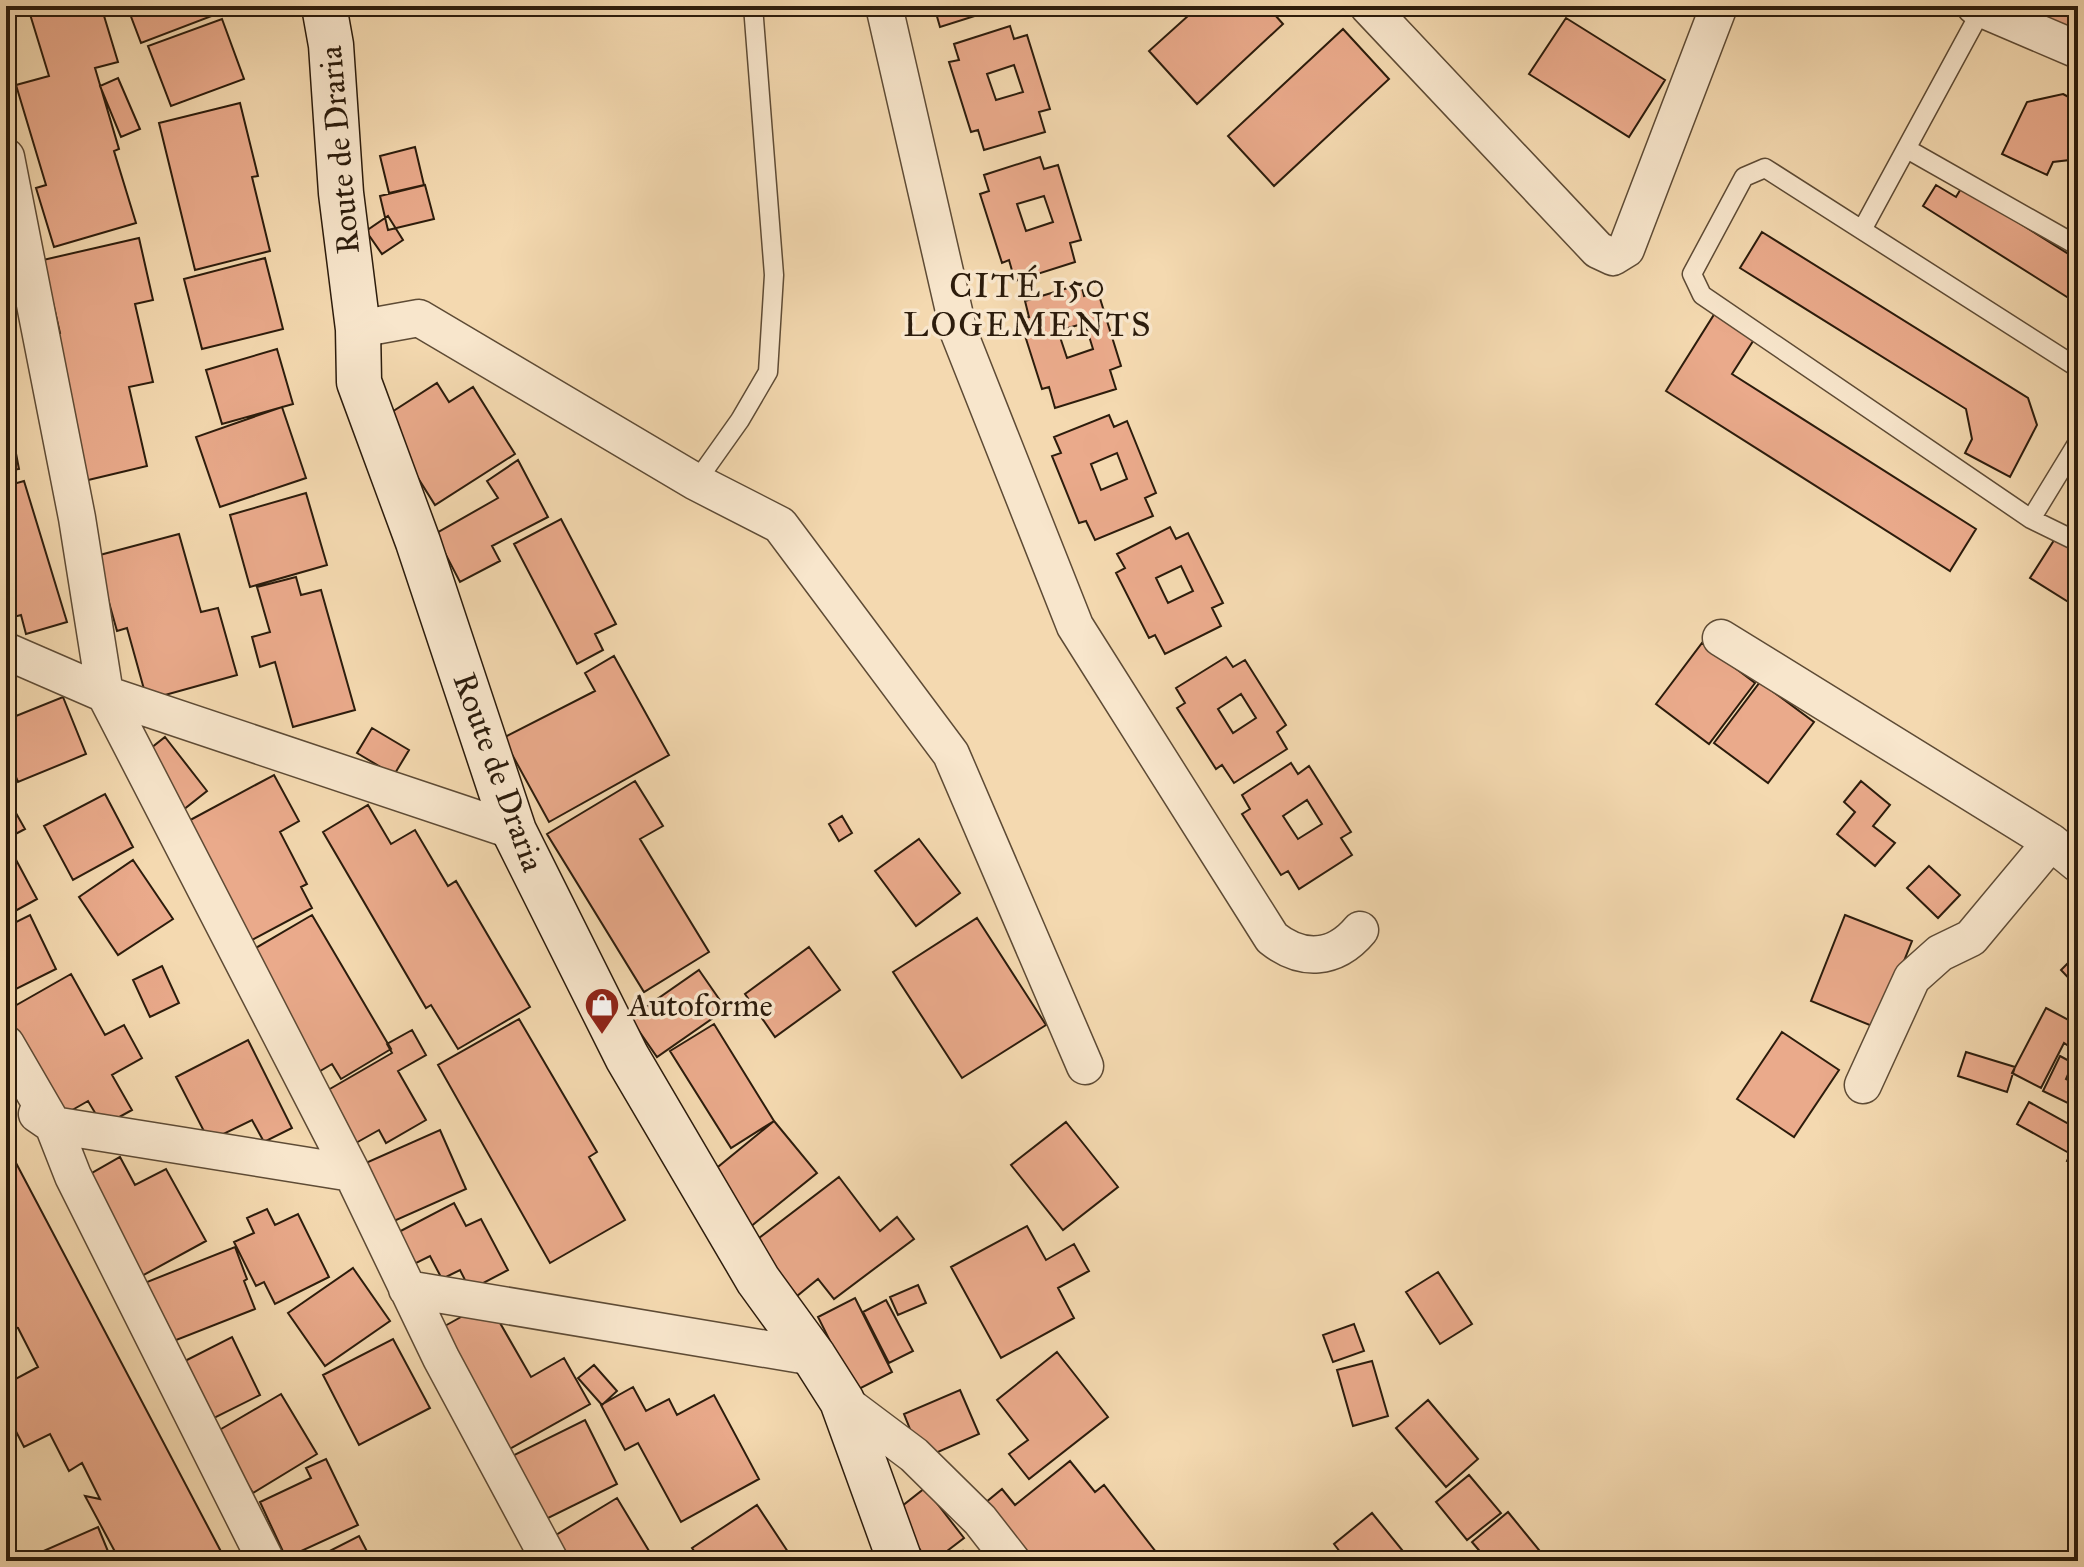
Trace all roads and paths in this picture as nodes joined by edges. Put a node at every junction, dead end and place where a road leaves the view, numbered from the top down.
1 (324, 6) edge
2 (753, 6) edge
3 (884, 6) edge
4 (1368, 6) edge
5 (1719, 6) edge
6 (1978, 7) edge
7 (2078, 50) edge
8 (1907, 149) junction
9 (6, 157) edge
10 (1862, 230) junction
11 (2078, 246) edge
12 (358, 329) junction
13 (2078, 368) edge
14 (2078, 442) edge
15 (696, 482) junction
16 (2031, 519) junction
17 (2078, 542) edge
18 (1721, 638) dead end
19 (6, 651) edge
20 (105, 694) junction
21 (514, 831) junction
22 (2065, 853) edge
23 (1360, 930) dead end
24 (6, 1044) edge
25 (1085, 1066) dead end
26 (1863, 1085) dead end
27 (6, 1092) edge
28 (53, 1125) junction
29 (352, 1173) junction
30 (407, 1289) junction
31 (814, 1357) junction
32 (842, 1401) junction
33 (266, 1561) edge
34 (550, 1561) edge
35 (900, 1561) edge
36 (1012, 1561) edge

1 - 12 main road, Route de Draria
2 - 15 lane
3 - 23 street
4 - 5 street
6 - 7 street
6 - 8 lane
8 - 10 lane
8 - 11 lane
9 - 20 street
10 - 13 lane
10 - 16 lane
12 - 15 street
12 - 21 main road, Route de Draria
14 - 16 lane
15 - 25 street
16 - 17 lane
18 - 22 street
19 - 20 street
20 - 21 street
20 - 29 street
21 - 31 main road, Route de Draria
22 - 26 street
24 - 28 street
27 - 28 street
28 - 29 street
28 - 33 street
29 - 30 street
30 - 31 street
30 - 34 street
31 - 32 main road, Route de Draria
32 - 35 main road, Route de Draria
32 - 36 street

